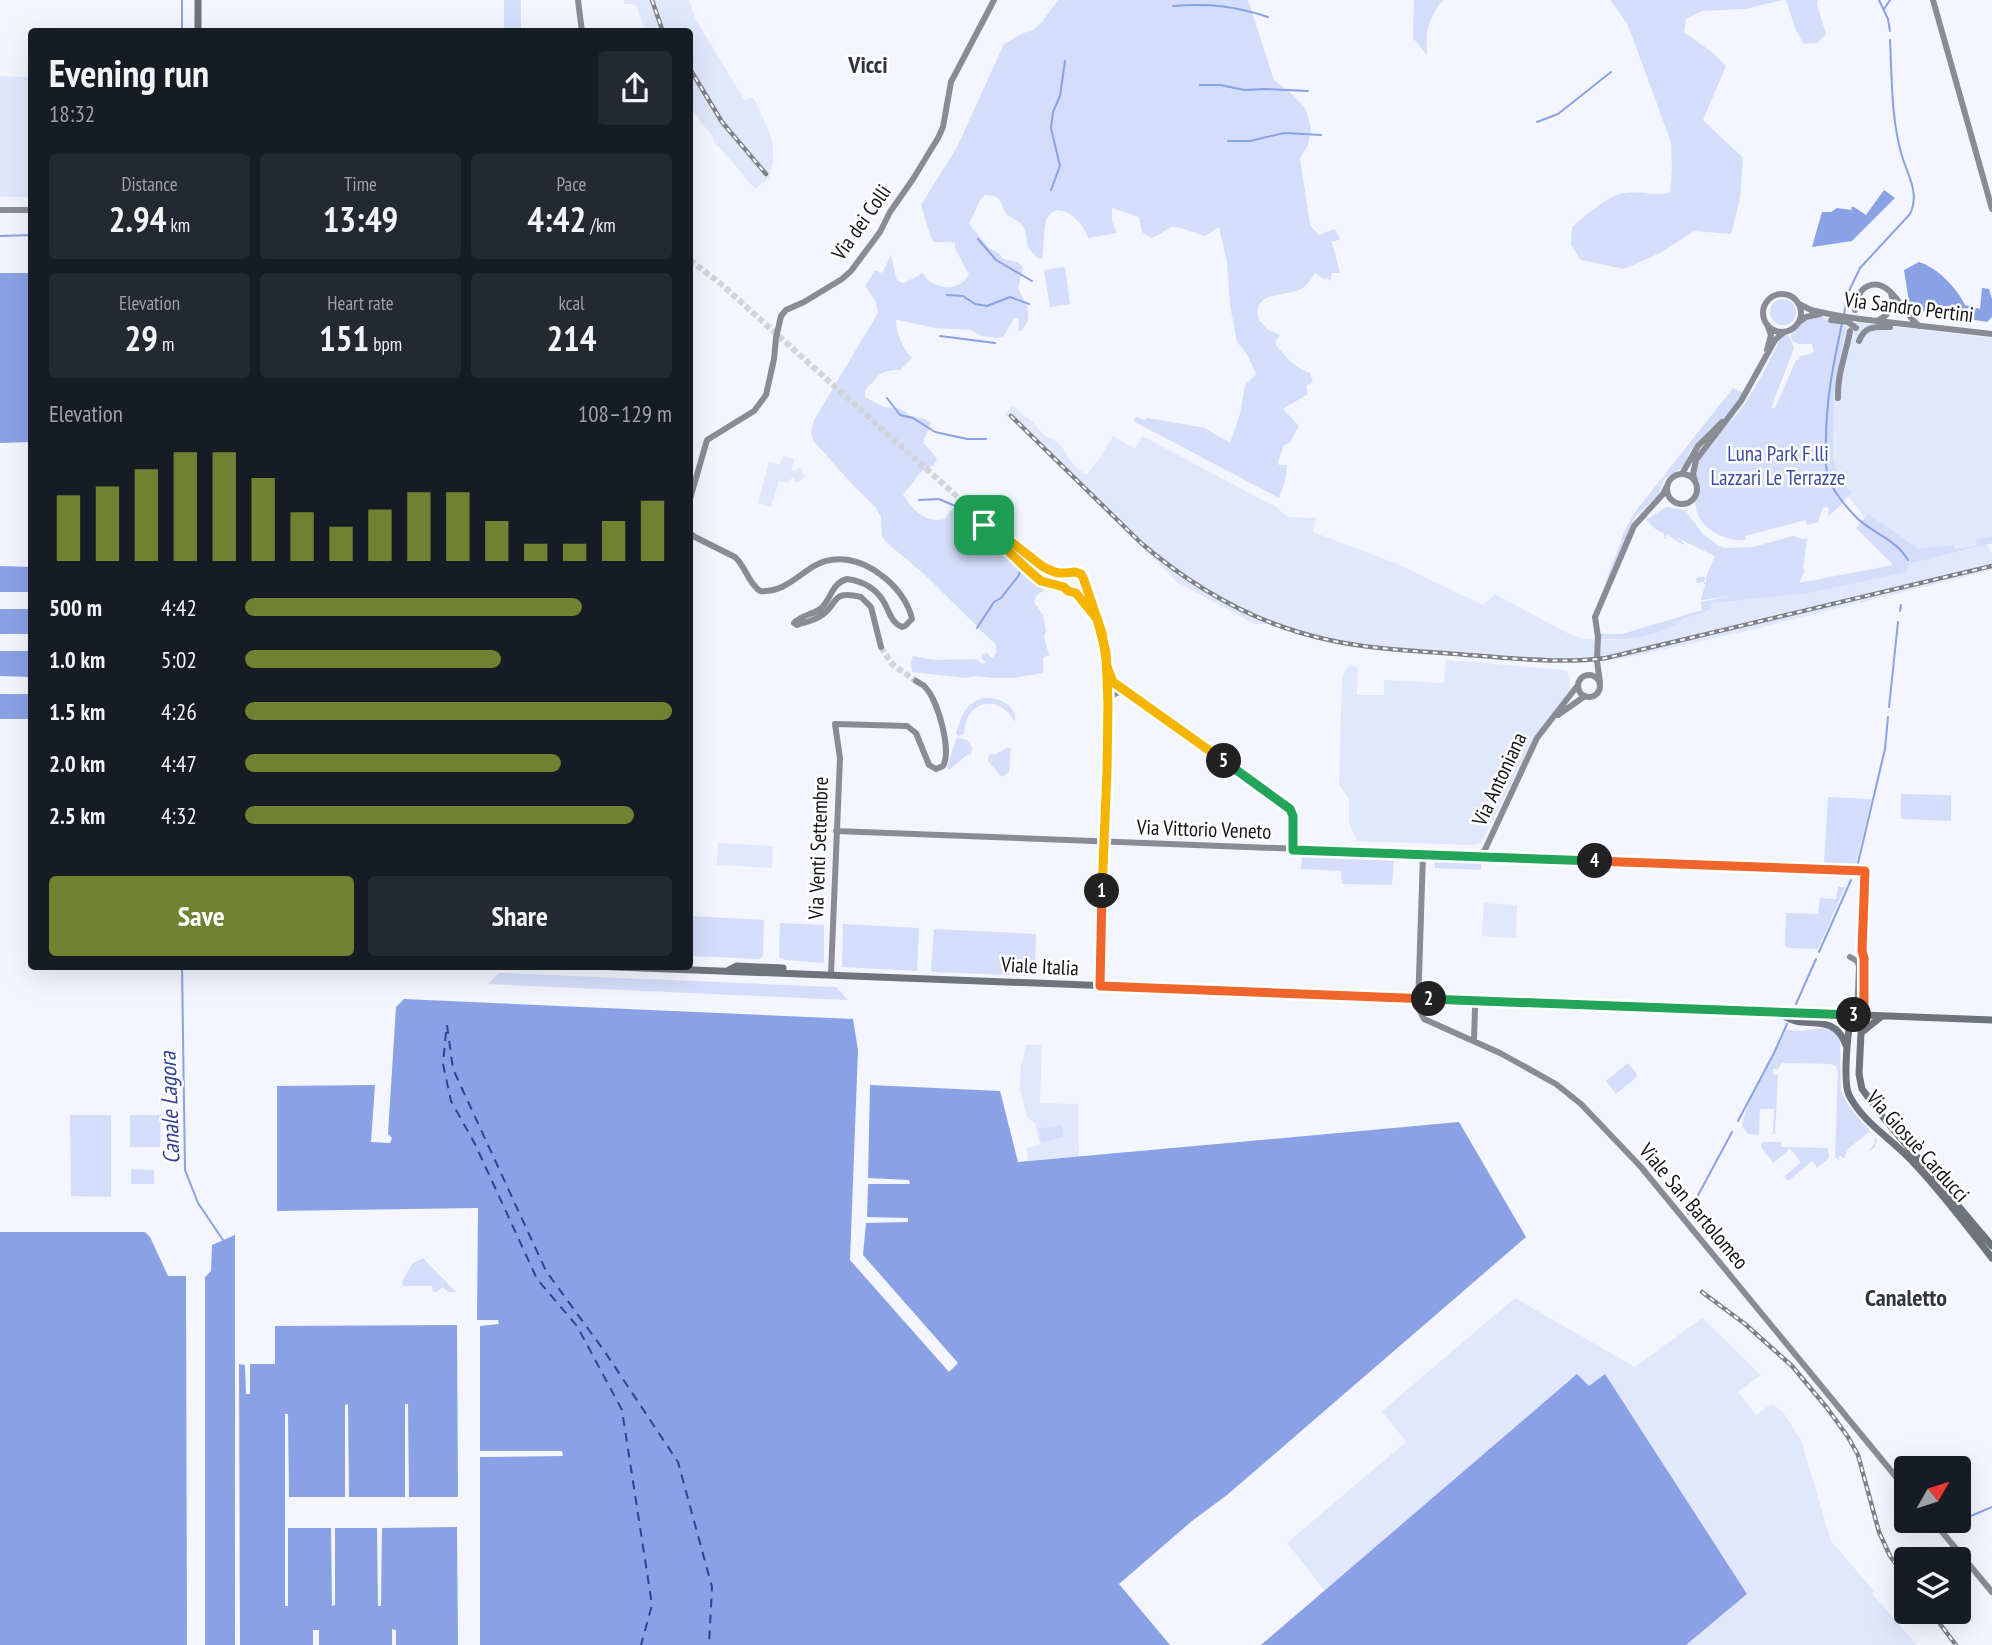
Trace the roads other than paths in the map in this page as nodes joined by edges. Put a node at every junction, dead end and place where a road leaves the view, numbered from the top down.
1 (198, 0) edge
2 (578, 0) edge
3 (994, 0) edge
4 (1933, 0) edge
5 (198, 28) edge
6 (582, 28) edge
7 (1992, 209) edge
8 (28, 210) edge
9 (0, 211) edge
10 (1890, 291) junction
11 (1799, 304) junction
12 (1855, 310) dead end
13 (1823, 314) junction
14 (1833, 318) junction
15 (1799, 321) junction
16 (1875, 321) junction
17 (1899, 324) junction
18 (1767, 325) junction
19 (1921, 327) junction
20 (1853, 330) junction
21 (1784, 332) junction
22 (1992, 334) edge
23 (1848, 344) junction
24 (1766, 355) junction
25 (1851, 359) dead end
26 (1838, 398) dead end
27 (1727, 420) junction
28 (1680, 473) junction
29 (1695, 481) junction
30 (693, 486) edge
31 (1667, 486) junction
32 (1672, 500) junction
33 (1646, 511) junction
34 (693, 535) edge
35 (1067, 574) junction
36 (1085, 583) junction
37 (1064, 587) junction
38 (1076, 593) junction
39 (1097, 619) junction
40 (881, 646) tunnel mouth
41 (1597, 661) junction
42 (1107, 666) junction
43 (1592, 675) junction
44 (916, 681) tunnel mouth
45 (1600, 682) junction
46 (1578, 685) junction
47 (1128, 693) junction
48 (1585, 696) junction
49 (1108, 704) junction
50 (1550, 720) junction
51 (836, 831) junction
52 (1103, 842) junction
53 (1293, 850) junction
54 (1423, 854) junction
55 (1482, 856) junction
56 (1850, 957) dead end
57 (691, 970) edge
58 (831, 975) junction
59 (1100, 986) junction
60 (1418, 998) junction
61 (1475, 1007) dead end
62 (1780, 1013) junction
63 (1858, 1015) junction
64 (1882, 1016) junction
65 (1992, 1020) edge
66 (1861, 1033) junction
67 (1474, 1041) junction
68 (1847, 1048) junction
69 (1992, 1246) edge
70 (1992, 1258) edge
71 (1894, 1474) edge
72 (1943, 1533) edge
73 (1992, 1592) edge

1 - 5 main road
2 - 6 street
3 - 30 street, Via dei Colli
4 - 7 street
8 - 9 street
10 - 12 street
10 - 16 street
10 - 19 street
11 - 13 street, Via Sandro Pertini
11 - 15 street
11 - 18 street
13 - 14 street, Via Sandro Pertini
13 - 15 street, Via Sandro Pertini
14 - 16 street, Via Sandro Pertini, bridge
14 - 20 street, bridge
15 - 21 street
16 - 17 street, Via Sandro Pertini
17 - 19 street, Via Sandro Pertini
17 - 20 street
18 - 21 street
18 - 24 street
19 - 22 street, Via Sandro Pertini
20 - 23 street
21 - 24 street
23 - 25 street
23 - 26 street
24 - 27 street
27 - 28 street
27 - 29 street
28 - 29 street
28 - 31 street
29 - 32 street
31 - 32 street
31 - 33 street
32 - 33 street
33 - 41 street
34 - 40 street
35 - 36 street
35 - 37 street
35 - 37 street
36 - 38 street
36 - 39 street
37 - 38 street
38 - 39 street
39 - 42 street
41 - 43 street
41 - 45 street
42 - 47 street
42 - 49 street
43 - 45 street
43 - 46 street
44 - 51 street, Via Venti Settembre
45 - 48 street
46 - 48 street
46 - 50 street, Via Antoniana
47 - 49 street
47 - 53 street
48 - 50 street, Via Antoniana
49 - 52 street
50 - 55 street, Via Antoniana
51 - 52 street, Via Vittorio Veneto
51 - 58 street, Via Venti Settembre
52 - 53 street, Via Vittorio Veneto
52 - 59 street
53 - 54 street, Via Vittorio Veneto
54 - 55 street, Via Vittorio Veneto
54 - 60 street
55 - 63 street, Via Vittorio Veneto
56 - 63 street
57 - 58 main road, Viale Italia
58 - 59 main road, Viale Italia
59 - 60 main road, Viale Italia
60 - 62 main road, Viale Italia
60 - 67 street, Viale San Bartolomeo
61 - 67 street
62 - 63 main road, Viale Italia
62 - 68 main road
63 - 64 main road, Viale Italia
63 - 66 main road, Via Giosuè Carducci
63 - 68 main road, Via Giosuè Carducci
64 - 65 main road, Viale Italia
64 - 66 main road
66 - 69 main road, Via Giosuè Carducci
67 - 71 street, Viale San Bartolomeo
68 - 70 main road, Via Giosuè Carducci
72 - 73 street

